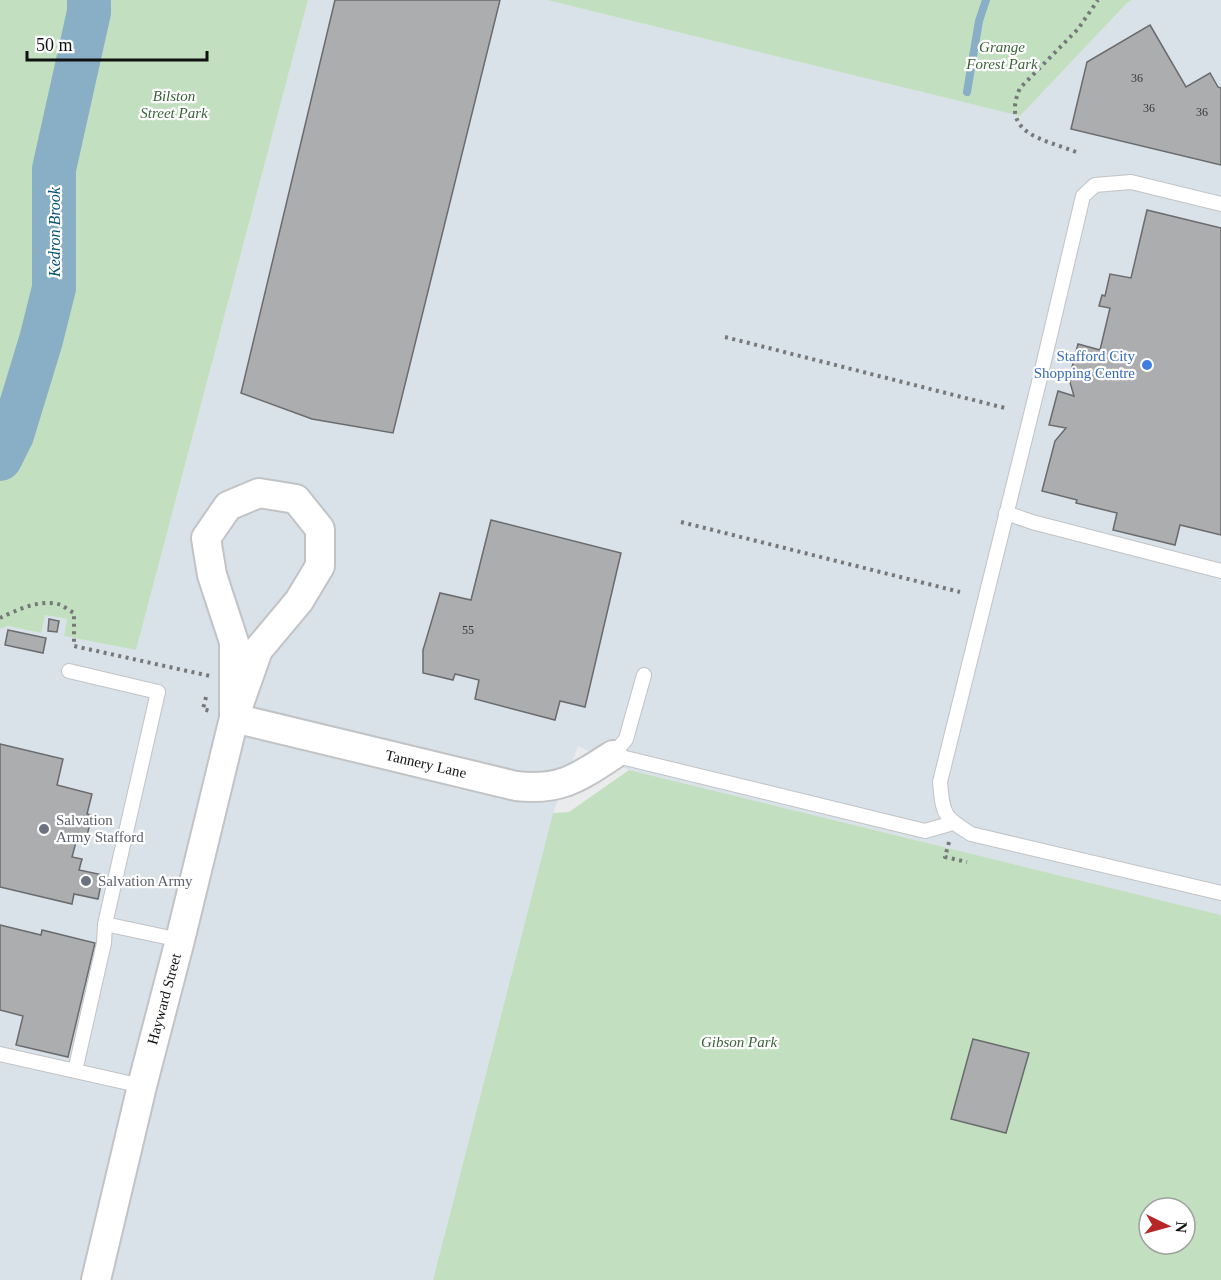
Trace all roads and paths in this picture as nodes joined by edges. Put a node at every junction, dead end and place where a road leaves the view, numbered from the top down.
1 (1098, 0) edge
2 (1076, 152) dead end
3 (1221, 204) edge
4 (726, 337) dead end
5 (1005, 408) dead end
6 (1006, 513) junction
7 (681, 522) dead end
8 (1221, 571) edge
9 (960, 592) dead end
10 (0, 618) edge
11 (69, 671) dead end
12 (644, 675) dead end
13 (212, 677) dead end
14 (209, 688) dead end
15 (234, 718) junction
16 (613, 754) junction
17 (953, 823) junction
18 (967, 862) dead end
19 (1221, 892) edge
20 (105, 924) junction
21 (180, 940) junction
22 (0, 1054) edge
23 (75, 1071) junction
24 (142, 1086) junction
25 (96, 1280) edge

1 - 2 path
3 - 6 lane
4 - 5 path
6 - 8 lane
6 - 17 lane
7 - 9 path
10 - 13 path
11 - 20 lane
12 - 16 lane
14 - 15 path
15 - 15 street, Hayward Street
15 - 16 street, Tannery Lane
15 - 21 street, Hayward Street
16 - 17 lane
17 - 18 path
17 - 19 lane
20 - 21 lane
20 - 23 lane
21 - 24 street, Hayward Street
22 - 23 lane
23 - 24 lane
24 - 25 street, Hayward Street

